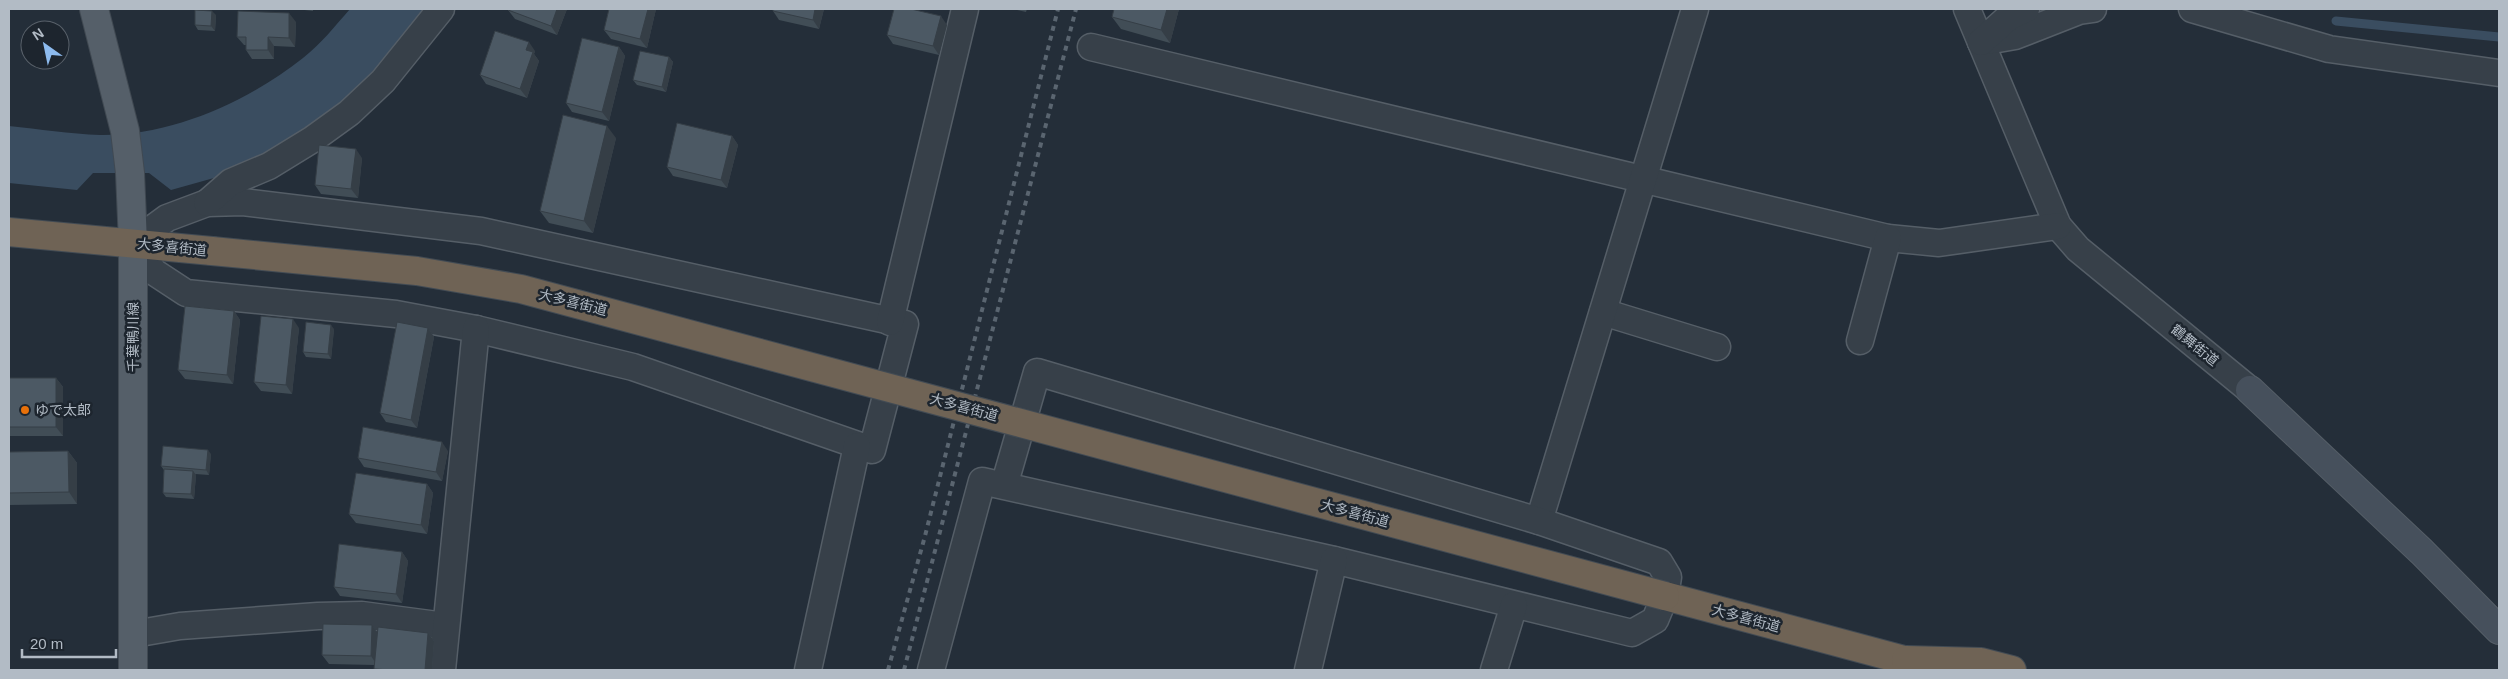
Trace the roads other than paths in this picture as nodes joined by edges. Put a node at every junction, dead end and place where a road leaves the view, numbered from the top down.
1 (94, 9) edge
2 (441, 9) edge
3 (1695, 9) edge
4 (1967, 9) edge
5 (2026, 9) edge
6 (2092, 9) edge
7 (2192, 9) edge
8 (959, 10) edge
9 (1980, 42) junction
10 (1091, 46) dead end
11 (2499, 72) edge
12 (1642, 180) junction
13 (207, 203) junction
14 (2058, 226) junction
15 (9, 232) edge
16 (1888, 238) junction
17 (133, 243) junction
18 (1603, 312) junction
19 (890, 322) junction
20 (476, 329) junction
21 (1860, 341) dead end
22 (1717, 347) dead end
23 (2250, 390) joint
24 (857, 446) junction
25 (1004, 486) junction
26 (1539, 521) junction
27 (1334, 560) junction
28 (1665, 596) junction
29 (1514, 605) junction
30 (445, 626) junction
31 (2499, 630) edge
32 (134, 634) junction
33 (1910, 667) edge
34 (133, 670) edge
35 (442, 670) edge
36 (808, 670) edge
37 (930, 670) edge
38 (1308, 670) edge
39 (1494, 670) edge
40 (2012, 670) edge

1 - 17 main road, 千葉鴨川線
2 - 13 street
3 - 12 street
4 - 9 street, 鶴舞街道
5 - 9 street
6 - 9 street
7 - 11 street
8 - 19 street
9 - 14 street, 鶴舞街道
10 - 12 street
12 - 16 street
12 - 18 street
13 - 17 street
13 - 19 street
14 - 16 street
14 - 23 street, 鶴舞街道
15 - 17 highway, 大多喜街道
16 - 21 street
17 - 20 street
17 - 28 highway, 大多喜街道, bridge
17 - 32 main road, 千葉鴨川線
18 - 22 street
18 - 26 street
19 - 24 street
20 - 24 street
20 - 30 street
23 - 31 street, 鶴舞街道
24 - 36 street
25 - 26 street
25 - 27 street
25 - 37 street
26 - 28 street
27 - 29 street
27 - 38 street
28 - 29 street
28 - 33 highway, 大多喜街道
29 - 39 street
30 - 32 street
30 - 35 street
32 - 34 main road, 千葉鴨川線
33 - 40 highway, 大多喜街道

